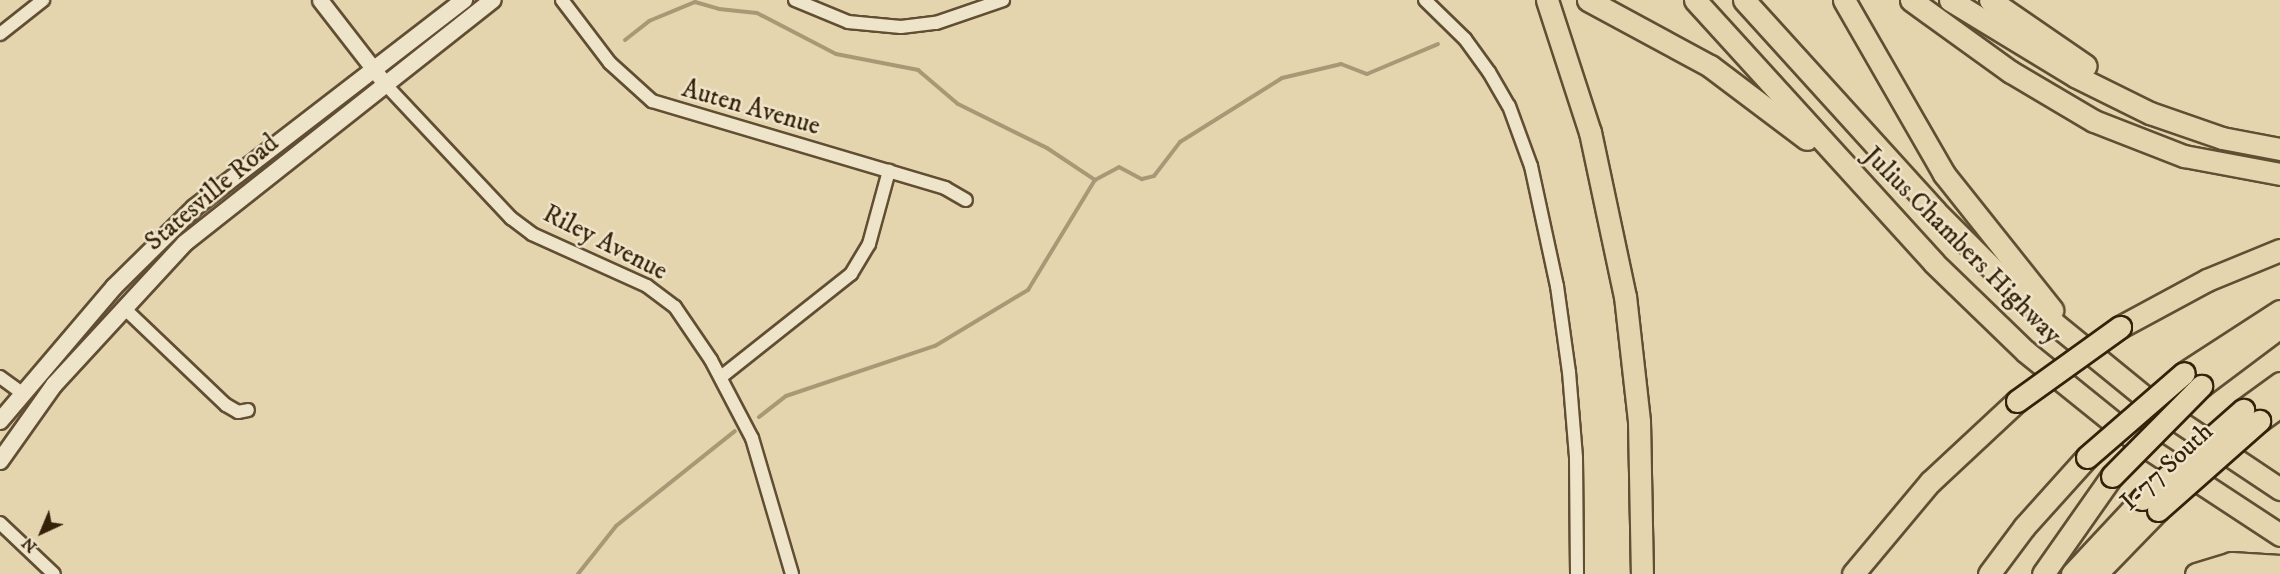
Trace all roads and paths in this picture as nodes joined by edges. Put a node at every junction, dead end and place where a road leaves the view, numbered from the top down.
1 (44, 0) edge
2 (320, 0) edge
3 (464, 0) edge
4 (493, 0) edge
5 (562, 0) edge
6 (795, 0) edge
7 (1003, 0) edge
8 (1425, 0) edge
9 (1588, 0) edge
10 (1695, 0) edge
11 (1744, 0) edge
12 (1844, 0) edge
13 (1911, 0) edge
14 (1950, 0) edge
15 (1990, 0) edge
16 (1548, 4) edge
17 (0, 34) edge
18 (372, 69) junction
19 (386, 85) junction
20 (2222, 138) junction
21 (2280, 149) edge
22 (1849, 170) junction
23 (889, 171) junction
24 (2280, 174) edge
25 (966, 200) dead end
26 (2280, 250) edge
27 (124, 308) junction
28 (2280, 311) edge
29 (2280, 327) edge
30 (2089, 354) junction
31 (0, 377) edge
32 (721, 377) junction
33 (2280, 383) edge
34 (22, 393) junction
35 (2280, 406) edge
36 (249, 410) dead end
37 (2251, 416) junction
38 (0, 421) edge
39 (0, 461) edge
40 (2280, 489) edge
41 (2150, 504) junction
42 (0, 523) edge
43 (2280, 536) edge
44 (2280, 566) edge
45 (54, 574) edge
46 (792, 574) edge
47 (1576, 574) edge
48 (1642, 574) edge
49 (1853, 574) edge
50 (1989, 574) edge
51 (2043, 574) edge
52 (2072, 574) edge
53 (2096, 574) edge
54 (2196, 574) edge

1 - 17 street
2 - 18 street
3 - 18 main road, Statesville Road
4 - 19 main road, Statesville Road
5 - 23 street, Auten Avenue
6 - 7 street
8 - 47 street
9 - 22 highway
10 - 22 highway, Julius Chambers Highway
11 - 30 highway, Julius Chambers Highway
12 - 30 highway
13 - 24 highway
14 - 20 highway
15 - 20 highway
16 - 48 highway
18 - 19 street
18 - 34 main road, Statesville Road
19 - 27 main road, Statesville Road
19 - 32 street, Riley Avenue
20 - 21 highway
22 - 43 highway, Julius Chambers Highway
23 - 25 street, Auten Avenue
23 - 32 street
26 - 49 highway, bridge
27 - 36 street
27 - 39 main road, Statesville Road
28 - 50 highway, bridge
29 - 51 highway, bridge
30 - 40 highway, Julius Chambers Highway
31 - 34 street
32 - 46 street, Riley Avenue
33 - 37 highway
34 - 38 main road, Statesville Road
35 - 37 highway
37 - 41 highway, bridge
41 - 52 highway
41 - 53 highway, I-77 South
42 - 45 street
44 - 54 highway

